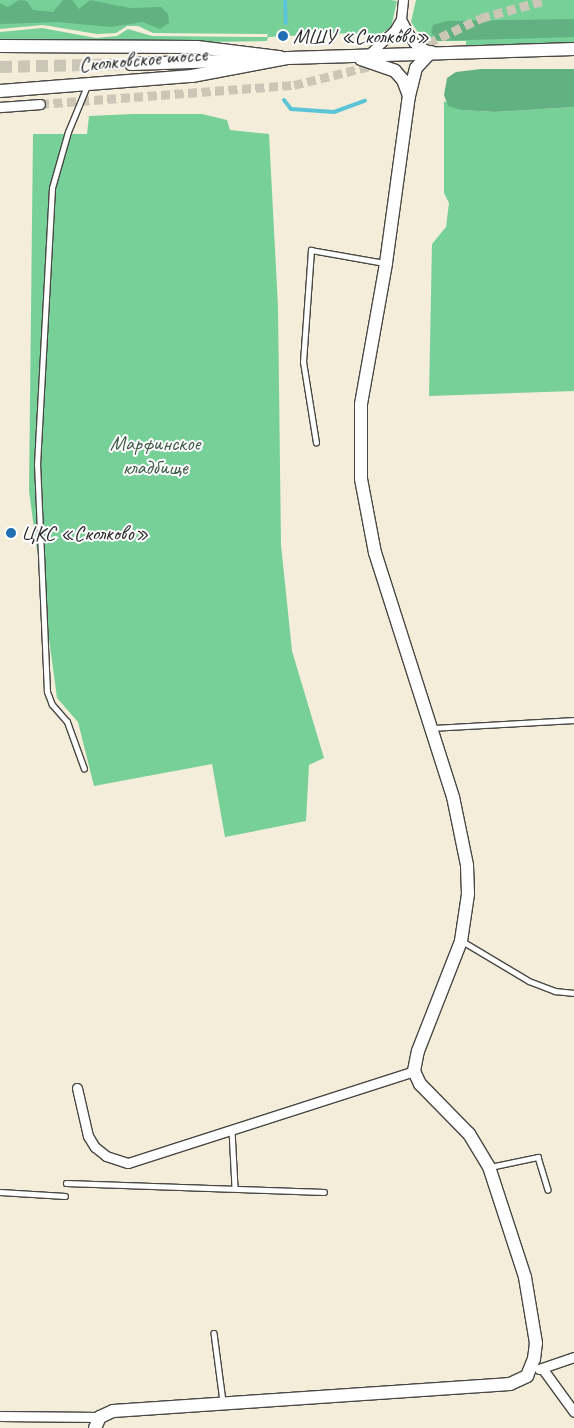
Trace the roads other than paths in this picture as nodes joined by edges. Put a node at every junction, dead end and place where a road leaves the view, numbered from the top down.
1 (403, 0) edge
2 (401, 19) junction
3 (0, 46) edge
4 (574, 49) edge
5 (431, 52) junction
6 (368, 55) junction
7 (349, 56) junction
8 (288, 58) junction
9 (131, 64) tunnel mouth
10 (88, 85) junction
11 (0, 91) edge
12 (409, 96) junction
13 (40, 104) tunnel mouth
14 (0, 107) edge
15 (386, 263) junction
16 (316, 443) dead end
17 (574, 720) edge
18 (431, 728) junction
19 (84, 769) dead end
20 (461, 940) junction
21 (574, 993) edge
22 (414, 1071) junction
23 (77, 1088) dead end
24 (232, 1130) junction
25 (489, 1167) junction
26 (66, 1183) dead end
27 (235, 1188) junction
28 (548, 1190) dead end
29 (0, 1192) edge
30 (324, 1192) dead end
31 (65, 1196) dead end
32 (214, 1333) dead end
33 (574, 1357) edge
34 (537, 1369) junction
35 (223, 1405) junction
36 (574, 1412) edge
37 (0, 1416) edge
38 (98, 1422) edge

1 - 2 street
2 - 5 street
2 - 6 street
3 - 8 street, Сколковское шоссе
4 - 5 street, Сколковское шоссе
5 - 6 street, Сколковское шоссе
5 - 12 street
6 - 7 street, Сколковское шоссе
7 - 8 street, Сколковское шоссе
7 - 12 street
8 - 9 street
8 - 10 street, Сколковское шоссе
10 - 11 street, Сколковское шоссе
10 - 19 lane
12 - 15 street
13 - 14 street
15 - 16 lane
15 - 18 street
17 - 18 lane
18 - 20 street
20 - 21 lane
20 - 22 street
22 - 24 street
22 - 25 street
23 - 24 street
24 - 27 lane
25 - 28 lane
25 - 34 street
26 - 27 lane
27 - 30 lane
29 - 31 lane
32 - 35 lane
33 - 34 street
34 - 35 street
34 - 36 street
35 - 38 street
37 - 38 street

